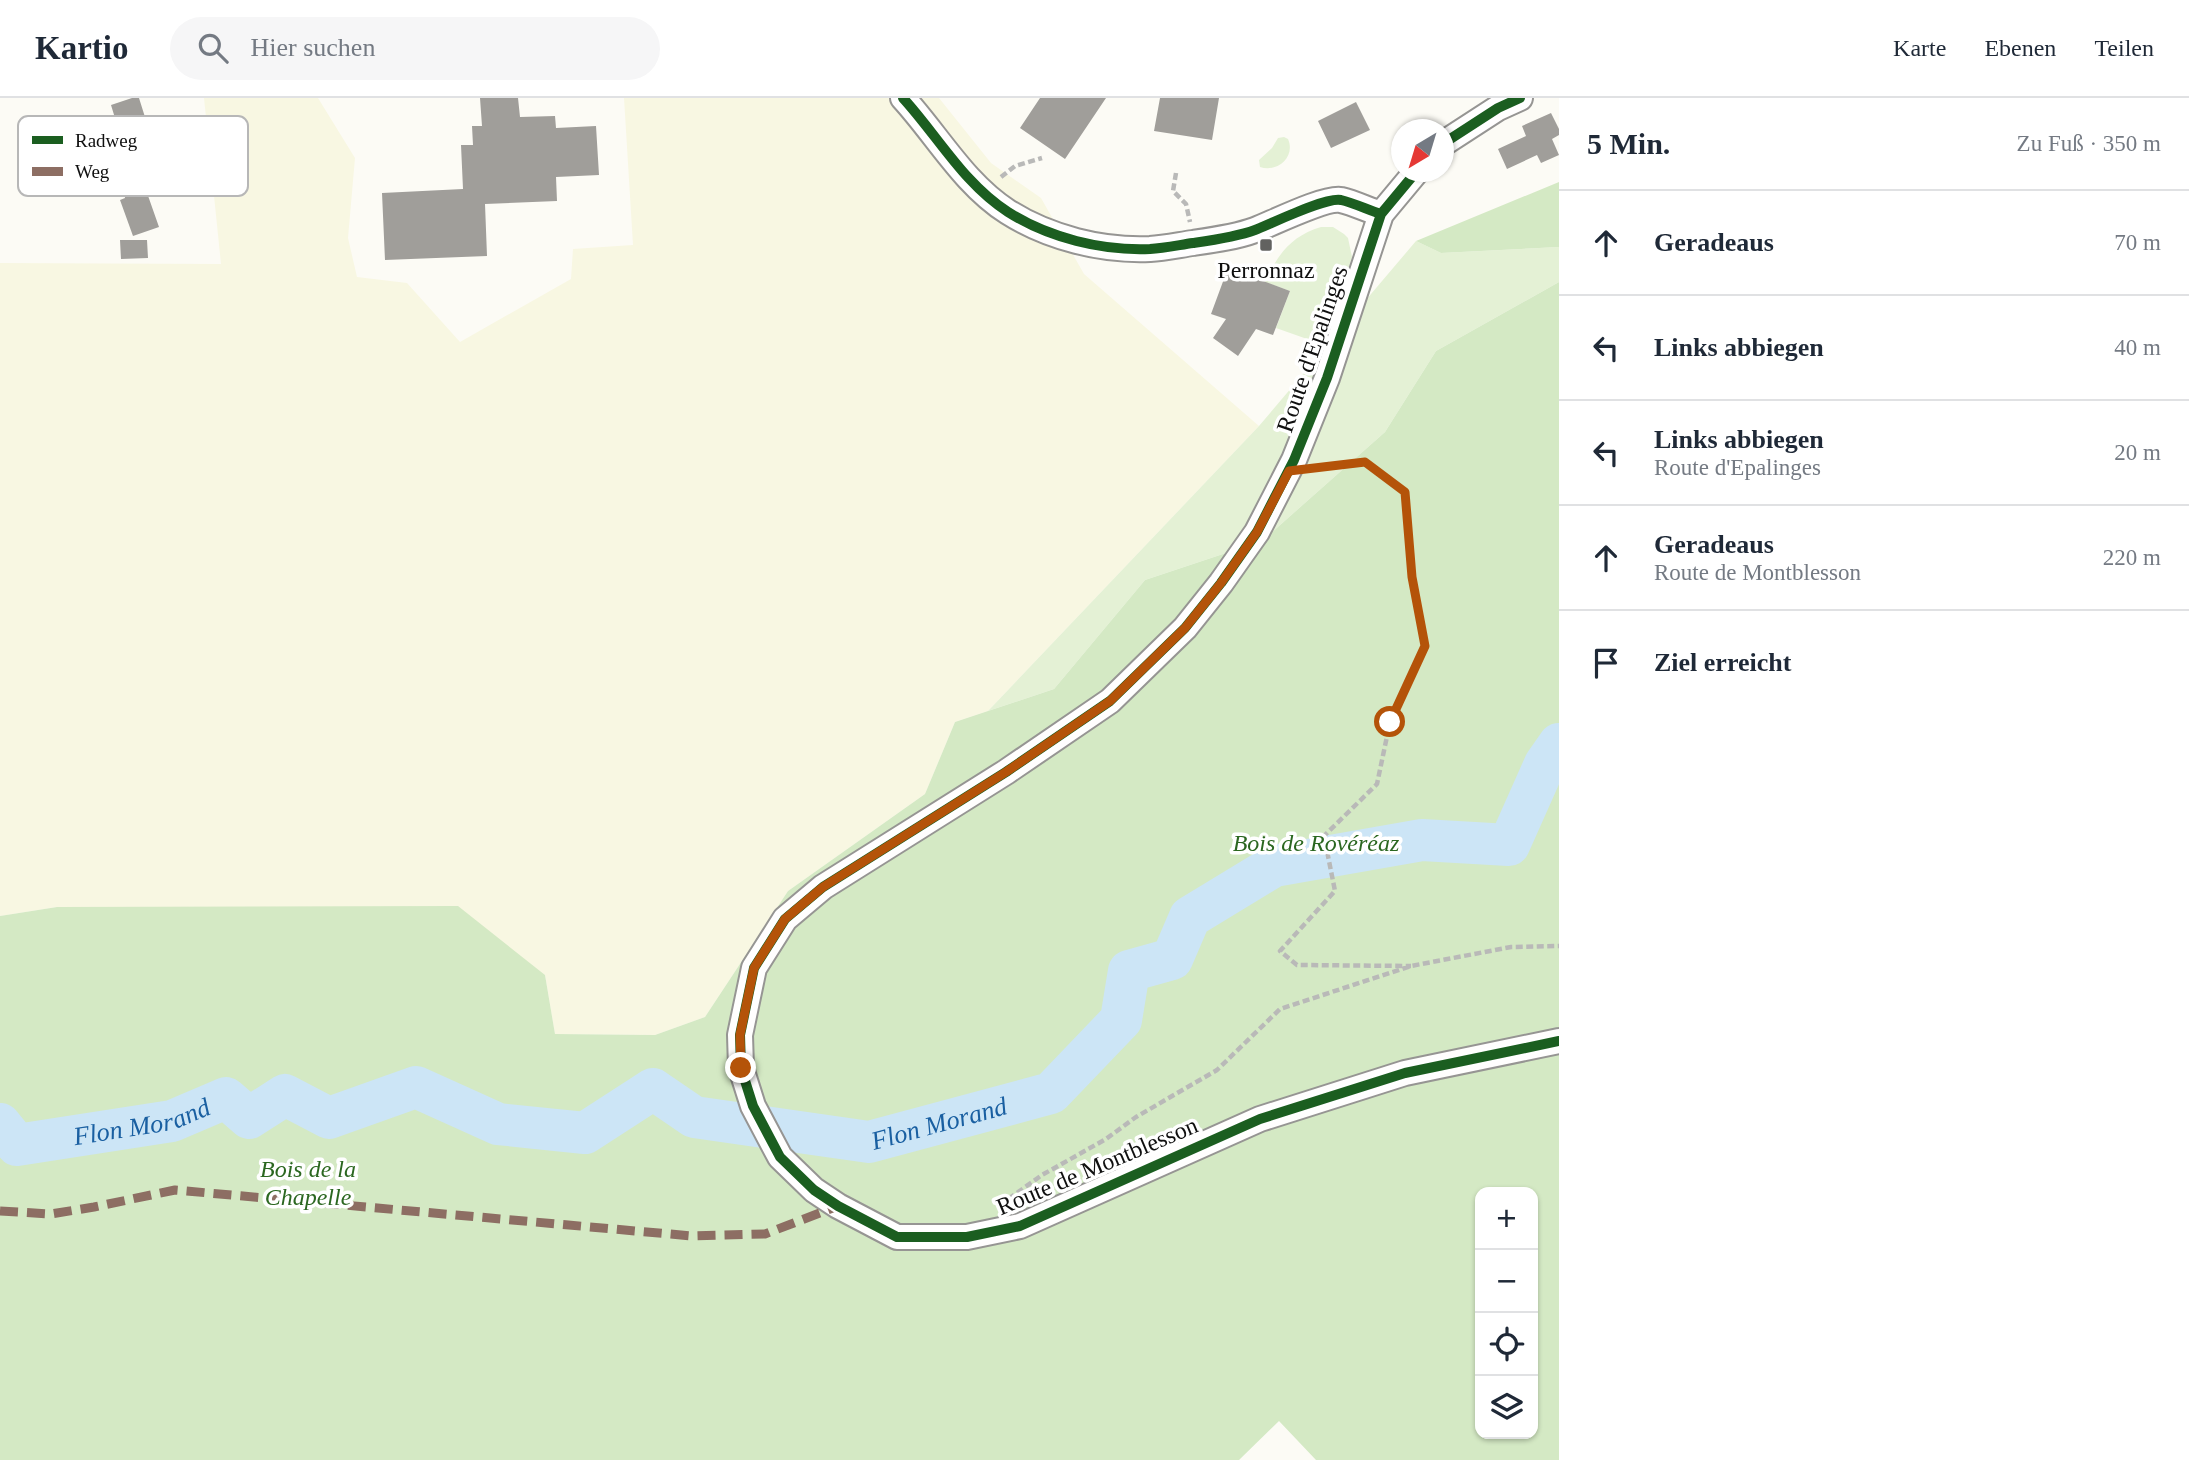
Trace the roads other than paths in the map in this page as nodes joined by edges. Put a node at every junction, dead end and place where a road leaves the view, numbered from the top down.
1 (903, 98) edge
2 (1520, 98) edge
3 (1454, 137) edge
4 (1408, 182) edge
5 (1381, 214) junction
6 (1257, 532) joint
7 (1559, 1041) edge

1 - 5 street
2 - 3 street
4 - 5 street
5 - 6 street, Route d'Epalinges
6 - 7 street, Route de Montblesson

